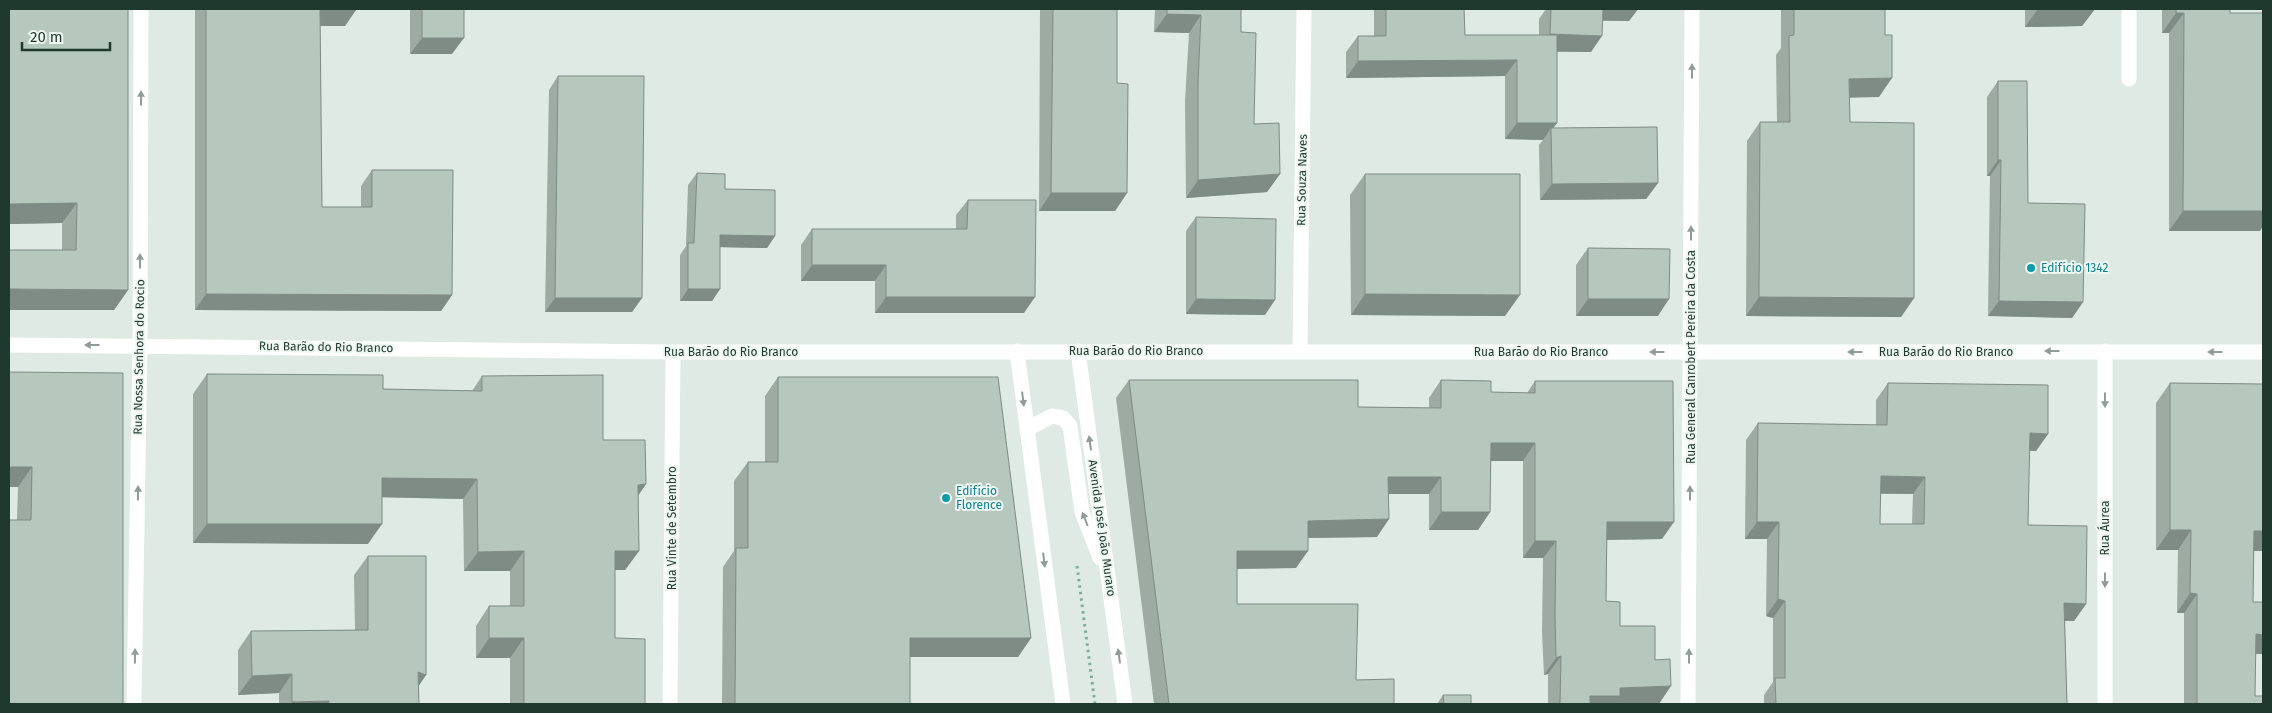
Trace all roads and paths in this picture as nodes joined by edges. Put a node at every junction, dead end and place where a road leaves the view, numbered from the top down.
1 (141, 9) edge
2 (1304, 9) edge
3 (1692, 9) edge
4 (2128, 9) edge
5 (2129, 78) dead end
6 (9, 345) edge
7 (140, 345) junction
8 (1017, 351) junction
9 (1078, 351) junction
10 (2105, 351) junction
11 (673, 352) junction
12 (1300, 352) junction
13 (1691, 352) junction
14 (2263, 352) edge
15 (1027, 428) junction
16 (1076, 556) dead end
17 (1109, 581) junction
18 (134, 704) edge
19 (670, 704) edge
20 (1063, 704) edge
21 (1095, 704) edge
22 (1125, 704) edge
23 (1688, 704) edge
24 (2106, 704) edge

7 -> 1 street, Rua Nossa Senhora do Rocio
2 - 12 street, Rua Souza Naves
13 -> 3 street, Rua General Canrobert Pereira da Costa
4 - 5 street
7 -> 6 street, Rua Barão do Rio Branco
7 - 11 street, Rua Barão do Rio Branco
18 -> 7 street, Rua Nossa Senhora do Rocio
8 - 9 street, Rua Barão do Rio Branco
8 - 11 street, Rua Barão do Rio Branco
8 -> 15 street
9 - 12 street, Rua Barão do Rio Branco
17 -> 9 street, Avenida José João Muraro
10 -> 13 street, Rua Barão do Rio Branco
14 -> 10 street, Rua Barão do Rio Branco
10 -> 24 street, Rua Áurea
11 - 19 street, Rua Vinte de Setembro
13 -> 12 street, Rua Barão do Rio Branco
23 -> 13 street, Rua General Canrobert Pereira da Costa
17 -> 15 street
15 -> 20 street
16 - 21 path
22 -> 17 street, Avenida José João Muraro

